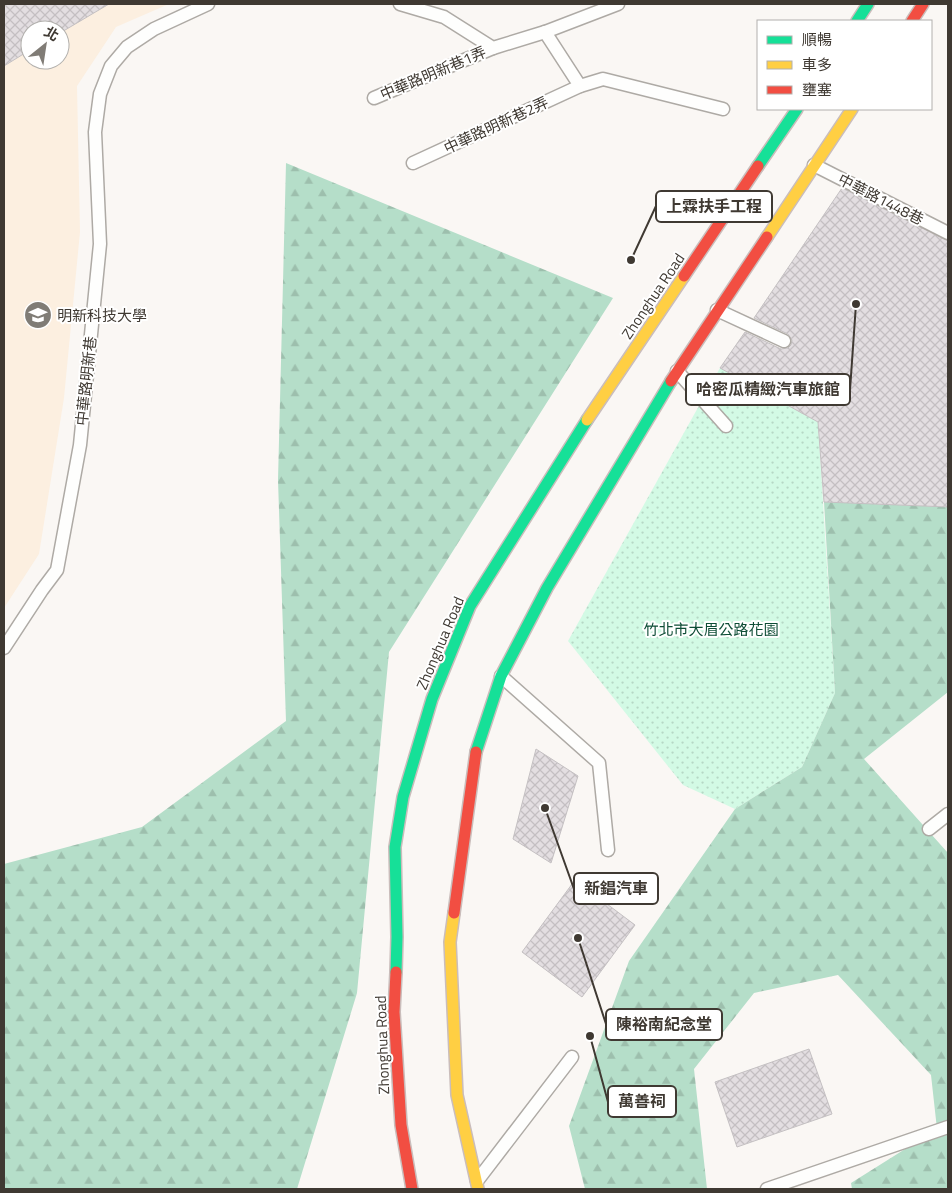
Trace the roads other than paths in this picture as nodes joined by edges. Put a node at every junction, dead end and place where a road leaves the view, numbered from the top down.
1 (208, 4) edge
2 (400, 4) edge
3 (618, 4) edge
4 (868, 4) edge
5 (924, 4) edge
6 (858, 20) edge
7 (913, 20) edge
8 (545, 32) junction
9 (493, 48) junction
10 (580, 86) junction
11 (374, 98) dead end
12 (722, 109) dead end
13 (797, 110) edge
14 (851, 110) edge
15 (413, 163) dead end
16 (814, 165) junction
17 (948, 233) edge
18 (717, 310) junction
19 (784, 341) dead end
20 (677, 371) junction
21 (726, 426) dead end
22 (4, 648) edge
23 (501, 676) junction
24 (948, 814) edge
25 (930, 829) dead end
26 (608, 850) dead end
27 (572, 1057) dead end
28 (948, 1127) edge
29 (477, 1186) edge
30 (412, 1189) edge
31 (767, 1189) edge

1 - 22 lane, 中華路明新巷
2 - 9 lane
3 - 8 lane
4 - 6 main road
5 - 7 main road
8 - 9 lane
8 - 10 lane
9 - 11 lane, 中華路明新巷1弄
10 - 12 lane, 中華路明新巷2弄
10 - 15 lane, 中華路明新巷2弄
13 - 30 main road, Zhonghua Road
14 - 16 main road
16 - 17 lane, 中華路1448巷
16 - 18 main road
18 - 19 lane
18 - 20 main road
20 - 21 lane
20 - 23 main road
23 - 26 lane
23 - 29 main road
24 - 25 lane
27 - 29 lane
28 - 31 lane

